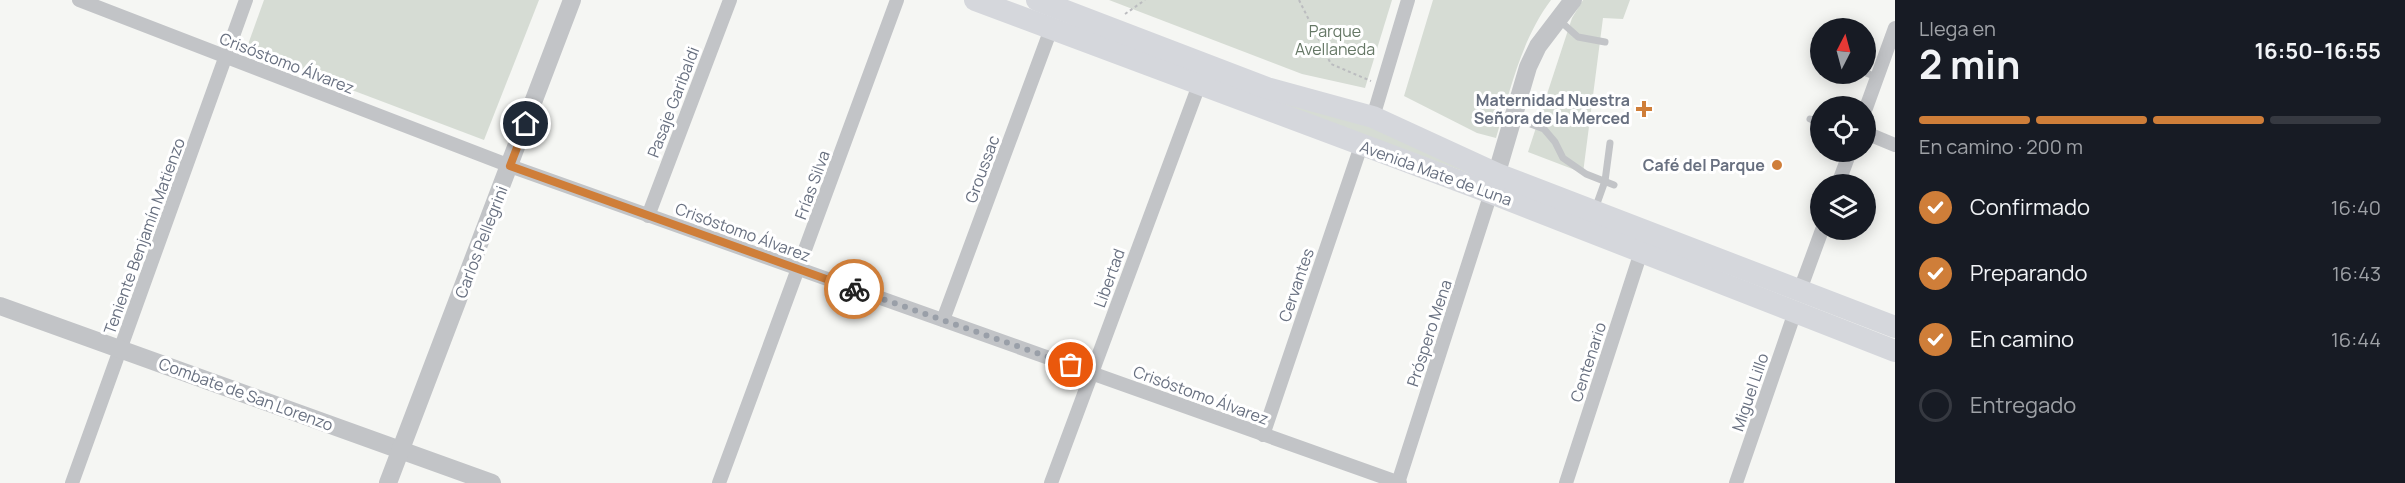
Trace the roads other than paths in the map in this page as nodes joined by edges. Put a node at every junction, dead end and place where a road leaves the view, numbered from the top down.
1 (79, 0) edge
2 (246, 0) edge
3 (572, 0) edge
4 (730, 0) edge
5 (897, 0) edge
6 (975, 0) edge
7 (1037, 0) edge
8 (1408, 0) edge
9 (1573, 0) edge
10 (1559, 20) junction
11 (1895, 28) edge
12 (1052, 29) junction
13 (1605, 42) dead end
14 (225, 58) junction
15 (1876, 67) edge
16 (1199, 85) junction
17 (1373, 117) junction
18 (1512, 117) junction
19 (1876, 137) edge
20 (1610, 143) dead end
21 (1895, 145) edge
22 (1361, 146) junction
23 (510, 166) junction
24 (1605, 181) junction
25 (1494, 183) junction
26 (1614, 185) dead end
27 (1594, 211) junction
28 (648, 216) junction
29 (1818, 240) edge
30 (1641, 252) junction
31 (798, 269) junction
32 (1800, 290) junction
33 (0, 306) edge
34 (1795, 312) junction
35 (943, 320) junction
36 (1895, 327) edge
37 (122, 349) junction
38 (1895, 351) edge
39 (1092, 373) junction
40 (1263, 435) junction
41 (400, 450) junction
42 (72, 483) edge
43 (388, 483) edge
44 (492, 483) edge
45 (719, 483) edge
46 (1051, 483) edge
47 (1398, 483) edge
48 (1566, 483) edge
49 (1736, 483) edge

1 - 14 street, Crisóstomo Álvarez
2 - 14 street, Teniente Benjamín Matienzo
3 - 23 street, Carlos Pellegrini
4 - 28 street, Pasaje Garibaldi
5 - 31 street, Frías Silva
6 - 12 main road, Avenida Mate de Luna
7 - 17 main road, Avenida Mate de Luna
8 - 17 street
9 - 10 street
10 - 13 lane
10 - 18 street
11 - 15 street
12 - 16 main road, Avenida Mate de Luna
12 - 35 street, Groussac
14 - 23 street, Crisóstomo Álvarez
14 - 37 street, Teniente Benjamín Matienzo
16 - 22 main road, Avenida Mate de Luna
16 - 39 street, Libertad
17 - 25 main road, Avenida Mate de Luna
18 - 24 lane
18 - 25 street
19 - 21 street
20 - 24 lane
22 - 25 main road, Avenida Mate de Luna
22 - 40 street, Cervantes
23 - 28 street, Crisóstomo Álvarez
23 - 41 street, Carlos Pellegrini
24 - 26 lane
24 - 27 lane
25 - 27 main road, Avenida Mate de Luna
25 - 30 main road, Avenida Mate de Luna
25 - 47 street, Próspero Mena
27 - 32 main road, Avenida Mate de Luna
28 - 31 street, Crisóstomo Álvarez
29 - 32 street
30 - 34 main road, Avenida Mate de Luna
30 - 48 street, Centenario
31 - 35 street, Crisóstomo Álvarez
31 - 45 street, Frías Silva
32 - 36 main road, Avenida Mate de Luna
33 - 37 street, Combate de San Lorenzo
34 - 38 main road, Avenida Mate de Luna
34 - 49 street, Miguel Lillo
35 - 39 street, Crisóstomo Álvarez
37 - 41 street, Combate de San Lorenzo
37 - 42 street, Teniente Benjamín Matienzo
39 - 40 street, Crisóstomo Álvarez
39 - 46 street, Libertad
40 - 47 street, Crisóstomo Álvarez
41 - 43 street, Carlos Pellegrini
41 - 44 street, Combate de San Lorenzo

